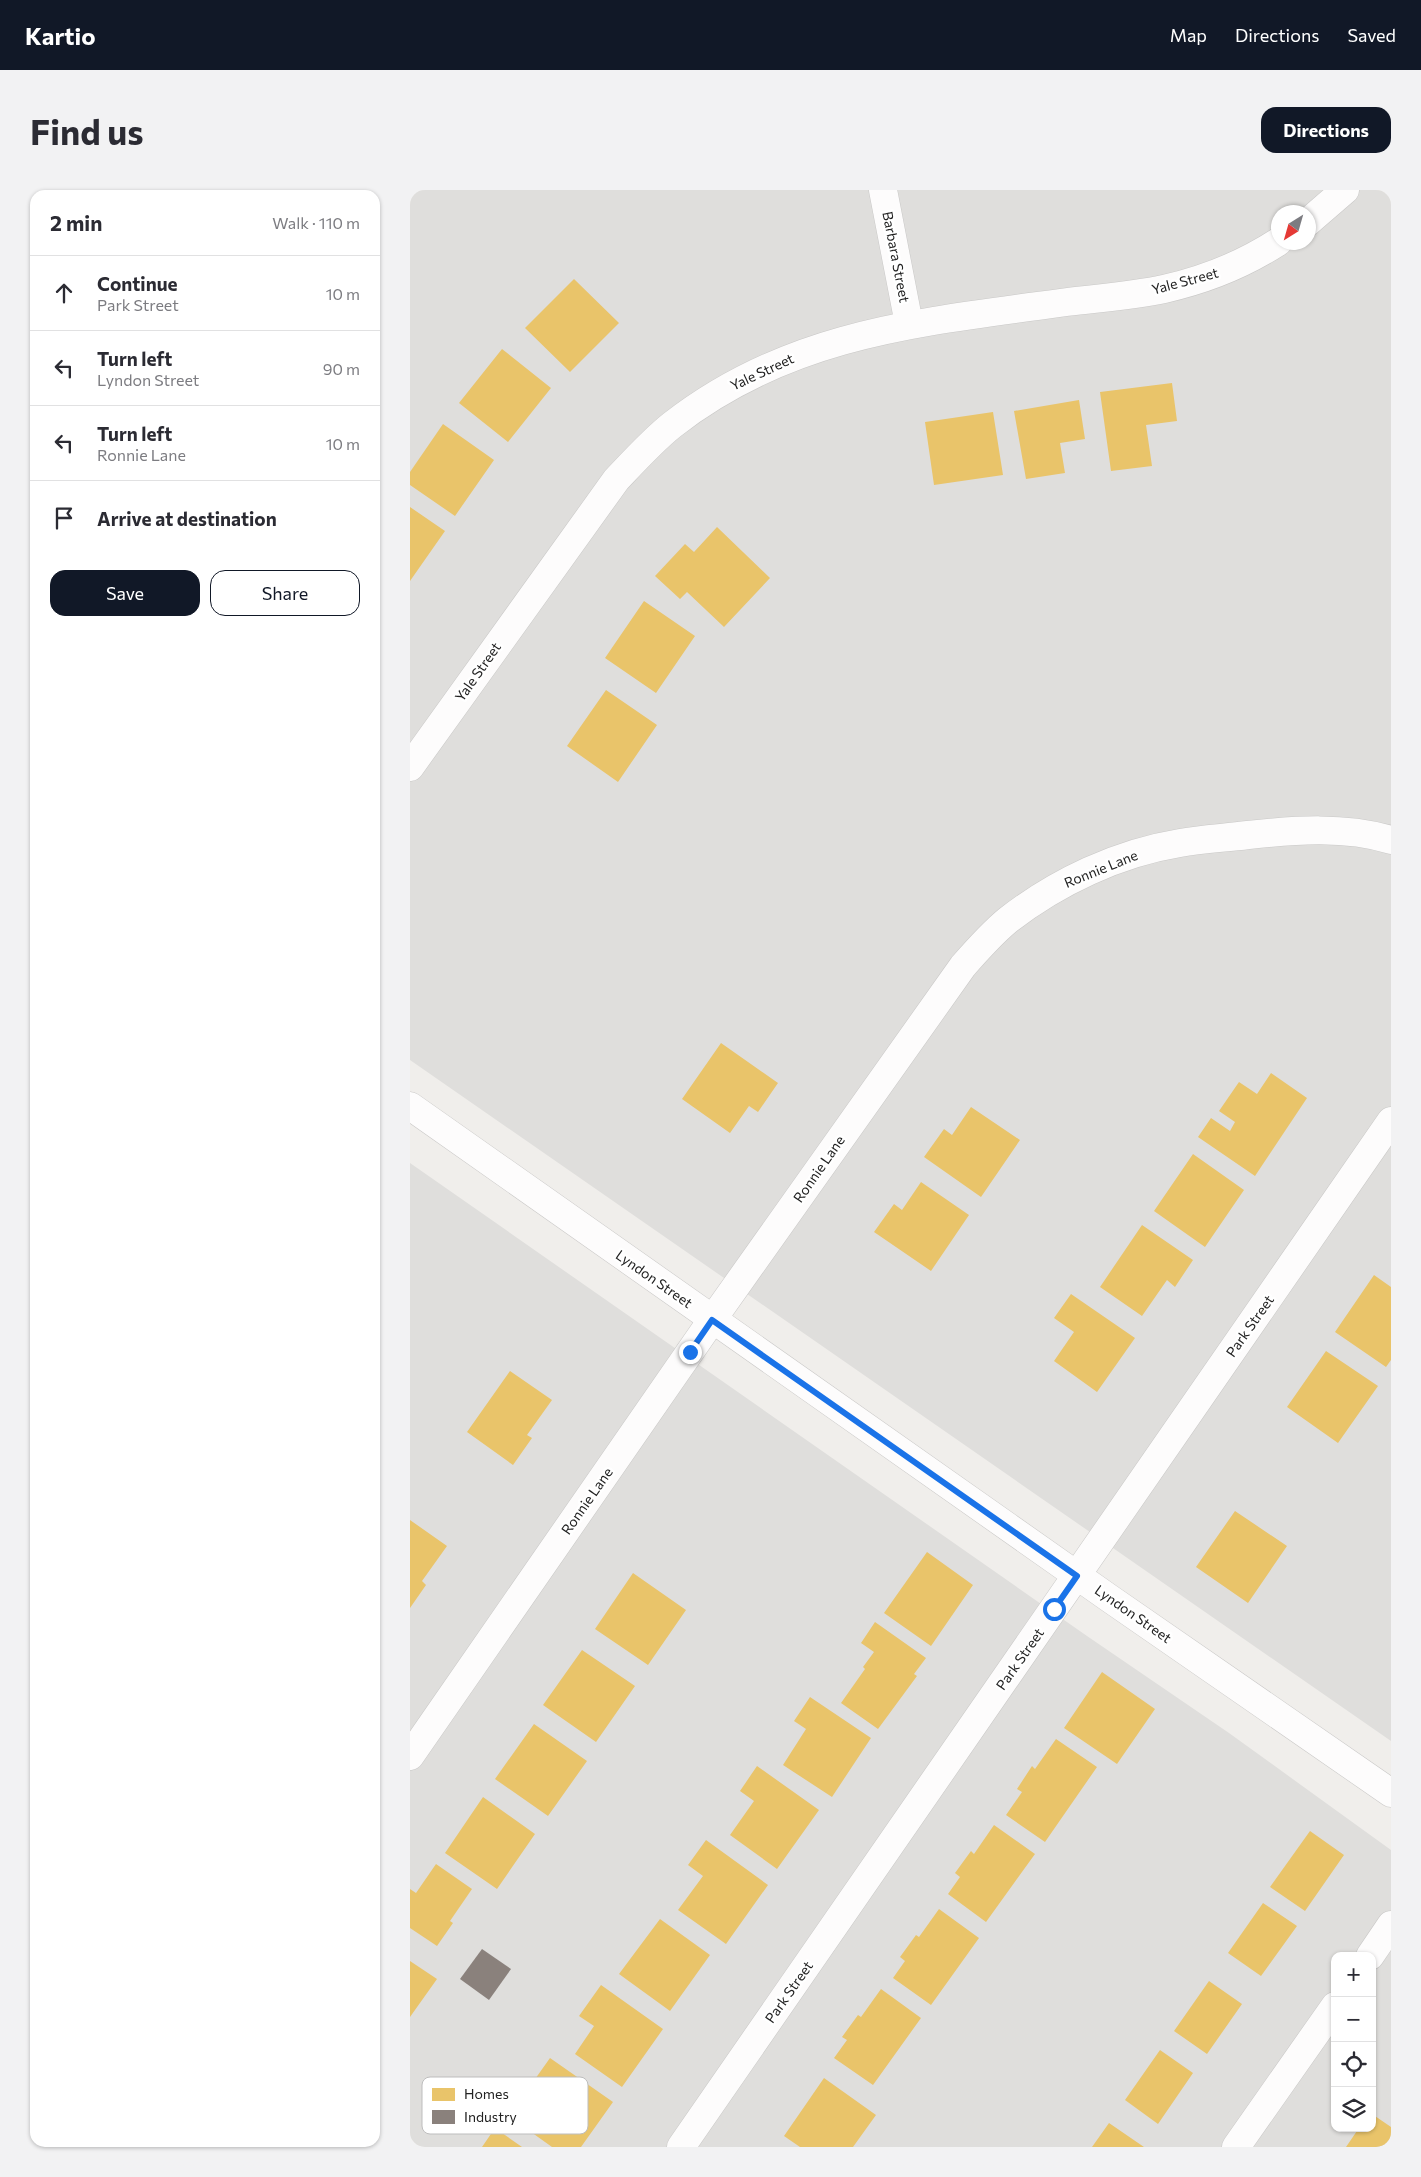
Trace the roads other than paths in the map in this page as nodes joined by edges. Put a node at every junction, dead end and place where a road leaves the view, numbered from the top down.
1 (883, 190) edge
2 (1345, 190) edge
3 (1316, 215) edge
4 (1271, 247) edge
5 (910, 324) junction
6 (410, 767) edge
7 (1391, 840) edge
8 (410, 1106) edge
9 (1391, 1121) edge
10 (712, 1320) junction
11 (1077, 1576) junction
12 (410, 1756) edge
13 (1391, 1793) edge
14 (1391, 1925) edge
15 (1373, 1952) edge
16 (1331, 2012) edge
17 (681, 2147) edge
18 (1236, 2147) edge

1 - 5 street, Barbara Street
2 - 3 street
4 - 5 street, Yale Street
5 - 6 street, Yale Street
7 - 10 street, Ronnie Lane
8 - 10 street, Lyndon Street
9 - 11 street, Park Street
10 - 11 street, Lyndon Street
10 - 12 street, Ronnie Lane
11 - 13 street, Lyndon Street
11 - 17 street, Park Street
14 - 15 street
16 - 18 street

